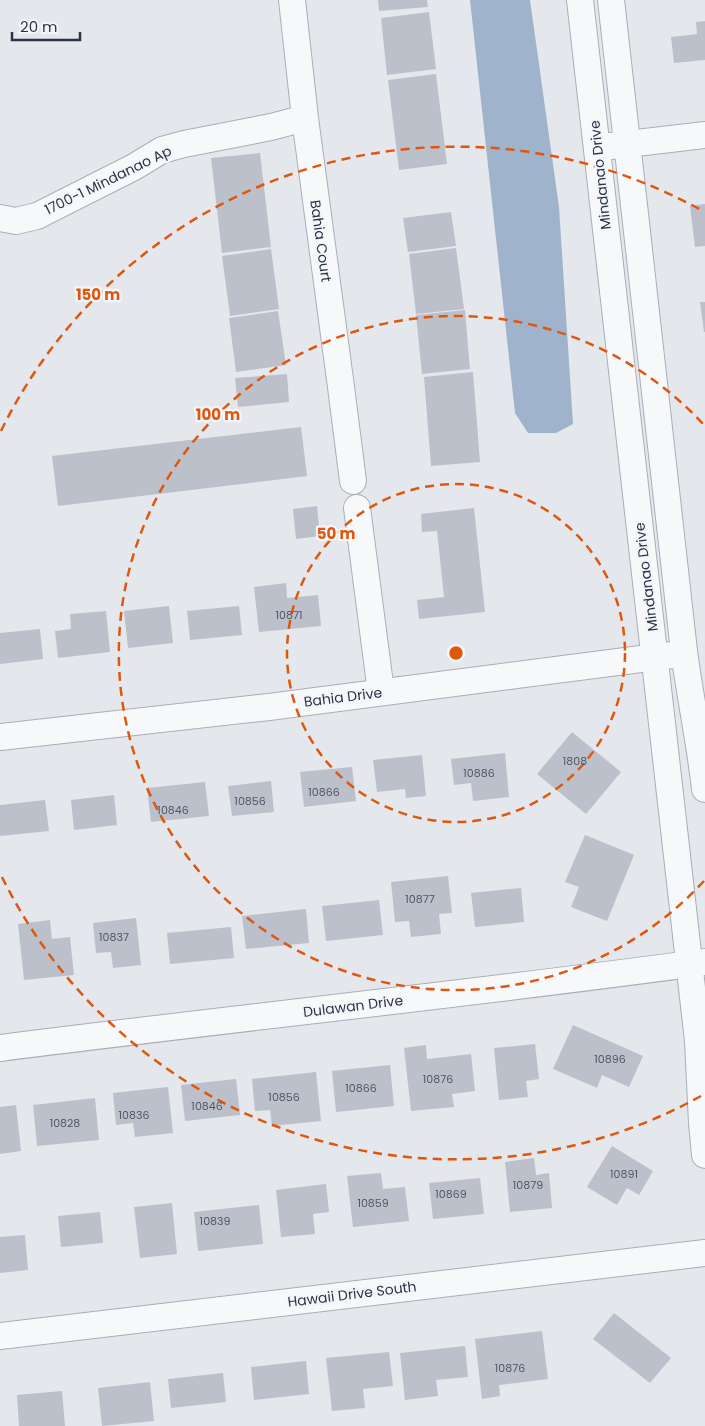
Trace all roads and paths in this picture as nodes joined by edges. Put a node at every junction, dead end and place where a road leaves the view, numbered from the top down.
1 (292, 0) edge
2 (580, 0) edge
3 (611, 0) edge
4 (305, 118) junction
5 (705, 135) edge
6 (628, 144) junction
7 (598, 148) junction
8 (0, 218) edge
9 (352, 481) dead end
10 (357, 508) dead end
11 (684, 653) junction
12 (655, 657) junction
13 (381, 692) junction
14 (0, 737) edge
15 (704, 773) edge
16 (669, 775) junction
17 (705, 936) edge
18 (697, 963) edge
19 (0, 1048) edge
20 (705, 1155) edge
21 (705, 1253) edge
22 (0, 1336) edge

1 - 4 street, Bahia Court
2 - 7 street, Mindanao Drive
3 - 6 street
4 - 8 street, 1700-1 Mindanao Ap
4 - 9 street, Bahia Court
5 - 6 street
6 - 7 street
6 - 11 street
7 - 12 street, Mindanao Drive
10 - 13 street
11 - 12 street, Bahia Drive
11 - 15 street
12 - 13 street, Bahia Drive
12 - 16 street, Mindanao Drive
13 - 14 street, Bahia Drive
15 - 16 street
16 - 18 street, Mindanao Drive
17 - 18 street
18 - 19 street, Dulawan Drive
18 - 20 street, Mindanao Drive
21 - 22 street, Hawaii Drive South

